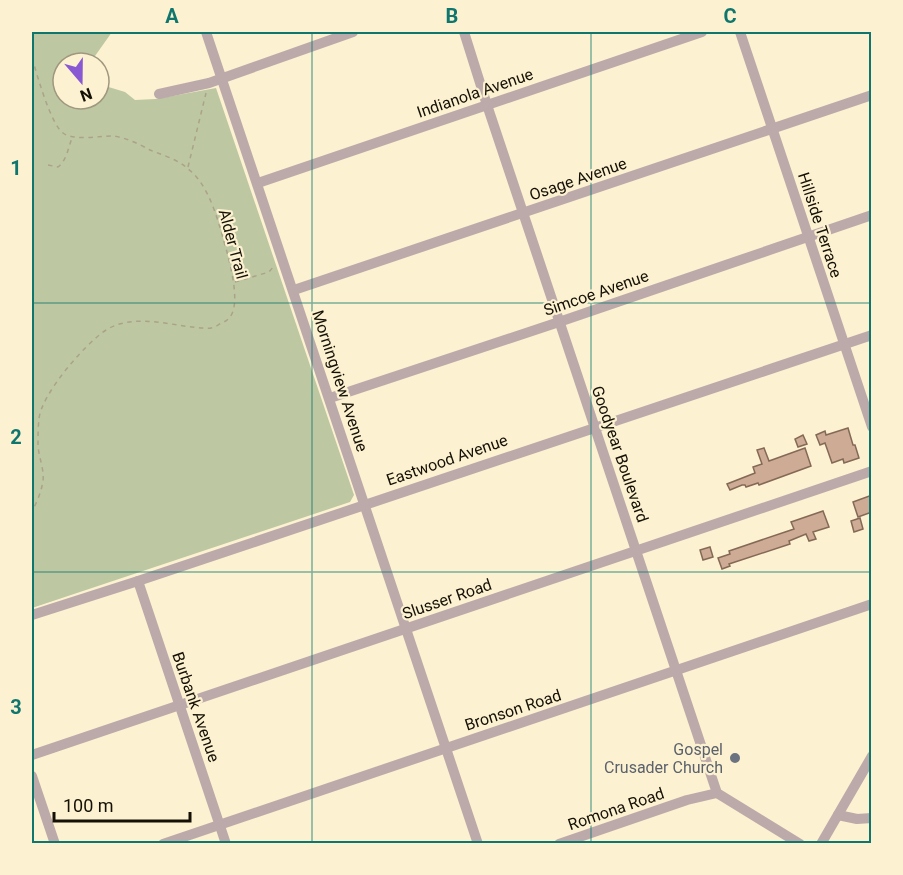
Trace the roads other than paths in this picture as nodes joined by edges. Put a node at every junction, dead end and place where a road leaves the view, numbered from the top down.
1 (206, 32) edge
2 (353, 32) edge
3 (464, 32) edge
4 (702, 32) edge
5 (740, 32) edge
6 (221, 77) junction
7 (159, 94) dead end
8 (872, 95) edge
9 (487, 105) junction
10 (772, 129) junction
11 (258, 183) junction
12 (523, 213) junction
13 (872, 215) edge
14 (807, 236) junction
15 (294, 290) junction
16 (560, 322) junction
17 (872, 335) edge
18 (844, 344) junction
19 (330, 398) junction
20 (595, 427) junction
21 (872, 427) edge
22 (872, 471) edge
23 (365, 504) junction
24 (636, 550) junction
25 (138, 581) junction
26 (872, 604) edge
27 (32, 615) edge
28 (405, 628) junction
29 (677, 671) junction
30 (179, 705) junction
31 (446, 748) junction
32 (32, 755) edge
33 (872, 756) edge
34 (32, 776) edge
35 (717, 793) junction
36 (838, 815) junction
37 (872, 818) edge
38 (220, 824) junction
39 (55, 843) edge
40 (163, 843) edge
41 (226, 843) edge
42 (478, 843) edge
43 (559, 843) edge
44 (800, 843) edge
45 (821, 843) edge

1 - 6 street, Morningview Avenue
2 - 6 street
3 - 9 street, Goodyear Boulevard
4 - 9 street, Indianola Avenue
5 - 10 street, Hillside Terrace
6 - 7 street
6 - 11 street, Morningview Avenue
8 - 10 street, Osage Avenue
9 - 11 street, Indianola Avenue
9 - 12 street, Goodyear Boulevard
10 - 12 street, Osage Avenue
10 - 14 street, Hillside Terrace
11 - 15 street, Morningview Avenue
12 - 15 street, Osage Avenue
12 - 16 street, Goodyear Boulevard
13 - 14 street, Simcoe Avenue
14 - 16 street, Simcoe Avenue
14 - 18 street, Hillside Terrace
15 - 19 street, Morningview Avenue
16 - 19 street, Simcoe Avenue
16 - 20 street, Goodyear Boulevard
17 - 18 street, Eastwood Avenue
18 - 20 street, Eastwood Avenue
18 - 21 street, Hillside Terrace
19 - 23 street, Morningview Avenue
20 - 23 street, Eastwood Avenue
20 - 24 street, Goodyear Boulevard
22 - 24 street, Slusser Road
23 - 25 street, Eastwood Avenue
23 - 28 street, Morningview Avenue
24 - 28 street, Slusser Road
24 - 29 street, Goodyear Boulevard
25 - 27 street, Eastwood Avenue
25 - 30 street, Burbank Avenue
26 - 29 street, Bronson Road
28 - 30 street, Slusser Road
28 - 31 street, Morningview Avenue
29 - 31 street, Bronson Road
29 - 35 street, Goodyear Boulevard
30 - 32 street, Slusser Road
30 - 38 street, Burbank Avenue
31 - 38 street, Bronson Road
31 - 42 street, Morningview Avenue
33 - 36 street
34 - 39 street
35 - 43 street, Romona Road
35 - 44 street
36 - 37 street
36 - 45 street
38 - 40 street, Bronson Road
38 - 41 street, Burbank Avenue

